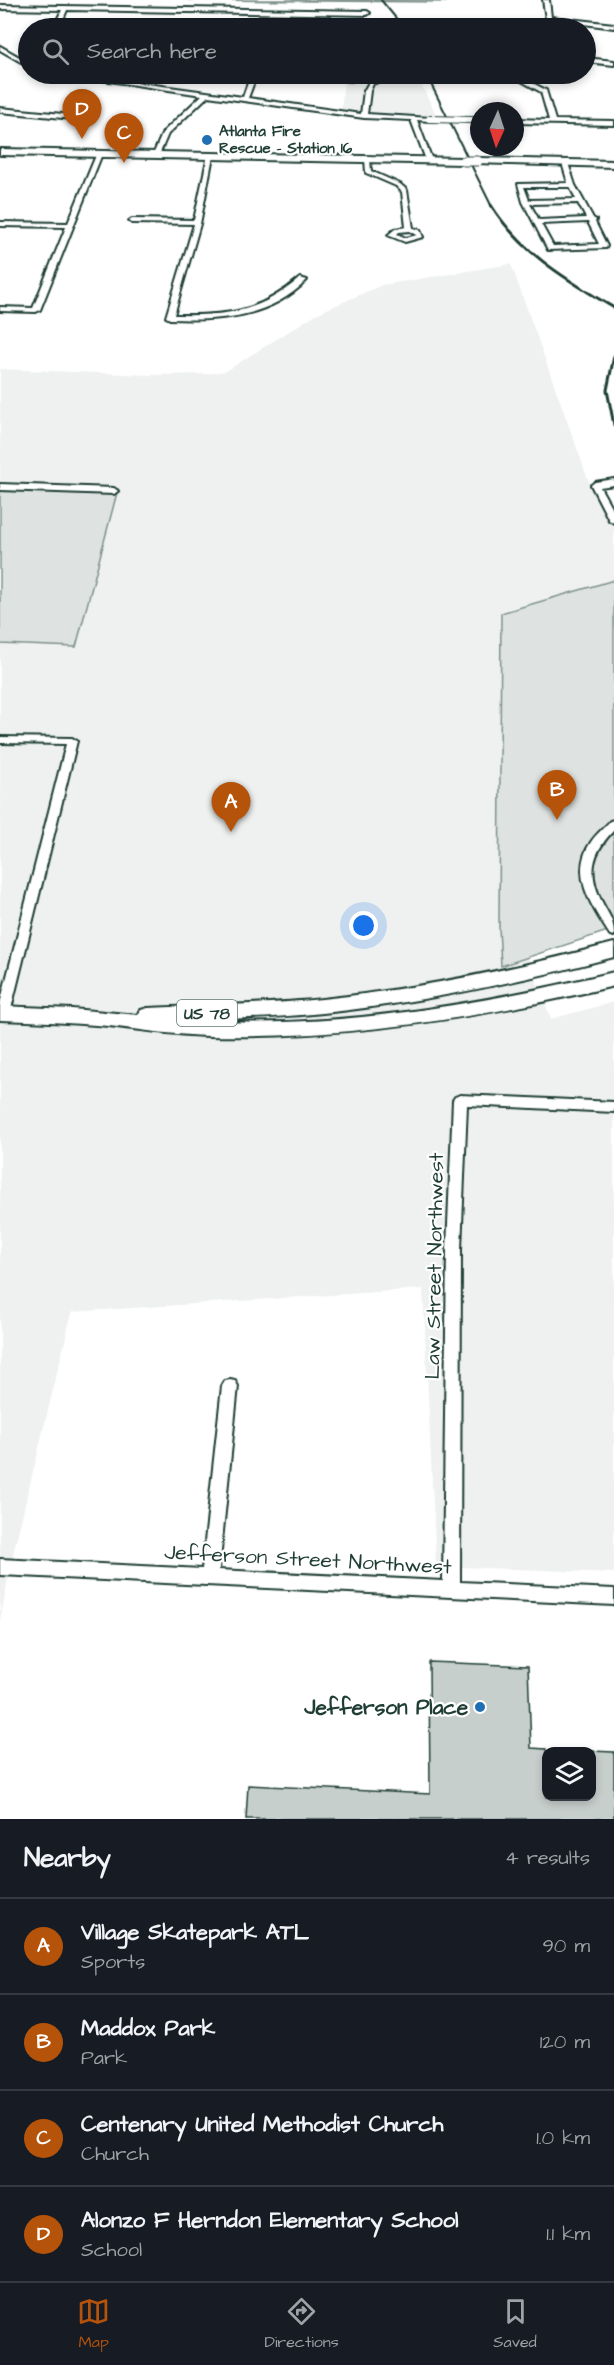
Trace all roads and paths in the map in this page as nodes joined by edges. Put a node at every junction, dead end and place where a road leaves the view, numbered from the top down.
1 (186, 0) edge
2 (546, 0) edge
3 (0, 7) edge
4 (65, 8) junction
5 (183, 10) junction
6 (367, 13) dead end
7 (61, 18) edge
8 (180, 18) edge
9 (548, 18) edge
10 (596, 24) edge
11 (614, 26) edge
12 (0, 48) edge
13 (18, 54) edge
14 (10, 55) junction
15 (0, 57) edge
16 (18, 59) edge
17 (596, 61) edge
18 (614, 63) edge
19 (136, 84) edge
20 (250, 84) edge
21 (370, 84) edge
22 (531, 84) edge
23 (207, 94) junction
24 (245, 99) junction
25 (0, 110) edge
26 (364, 116) junction
27 (84, 118) dead end
28 (413, 118) junction
29 (470, 120) edge
30 (524, 121) edge
31 (553, 122) junction
32 (614, 123) edge
33 (0, 152) edge
34 (99, 154) junction
35 (156, 155) junction
36 (210, 156) junction
37 (367, 159) junction
38 (429, 160) junction
39 (565, 163) junction
40 (614, 164) edge
41 (571, 185) junction
42 (581, 201) junction
43 (526, 202) junction
44 (593, 220) junction
45 (132, 221) dead end
46 (197, 222) junction
47 (537, 222) junction
48 (0, 224) edge
49 (69, 225) junction
50 (410, 229) dead end
51 (303, 280) dead end
52 (0, 309) edge
53 (614, 482) edge
54 (0, 487) edge
55 (114, 491) dead end
56 (614, 520) edge
57 (0, 740) edge
58 (614, 823) edge
59 (614, 932) edge
60 (614, 950) edge
61 (614, 979) edge
62 (2, 1013) edge
63 (94, 1018) junction
64 (614, 1107) edge
65 (231, 1386) dead end
66 (0, 1567) edge
67 (210, 1577) junction
68 (451, 1588) junction
69 (614, 1597) edge

1 - 5 street
2 - 9 street
3 - 4 street
4 - 5 street
4 - 7 street
5 - 6 street
5 - 8 street
10 - 11 street
12 - 14 street
13 - 14 street
14 - 15 street
14 - 16 street
17 - 18 street
19 - 23 street
20 - 24 street
21 - 26 street
22 - 31 street
23 - 24 street
23 - 35 street
24 - 26 street
25 - 27 street
26 - 28 street
28 - 29 street, bridge
28 - 38 street
30 - 31 street
31 - 32 street
33 - 34 main road
34 - 35 main road
34 - 49 street
35 - 36 main road
36 - 37 main road
36 - 46 street
37 - 38 main road
37 - 50 street
38 - 39 main road, bridge
39 - 40 main road
39 - 41 street
41 - 42 street
41 - 43 street
42 - 43 street
42 - 44 street
43 - 47 street
44 - 47 street
44 - 47 street
45 - 46 street
46 - 51 street
48 - 49 street
49 - 52 street
53 - 56 street
54 - 55 street
57 - 62 street
58 - 59 street
60 - 63 main road, US 78
61 - 63 main road, US 78
62 - 63 main road, US 78
64 - 68 street, Law Street Northwest
65 - 67 street
66 - 67 street, Jefferson Street Northwest
67 - 68 street, Jefferson Street Northwest
68 - 69 street, Jefferson Street Northwest

